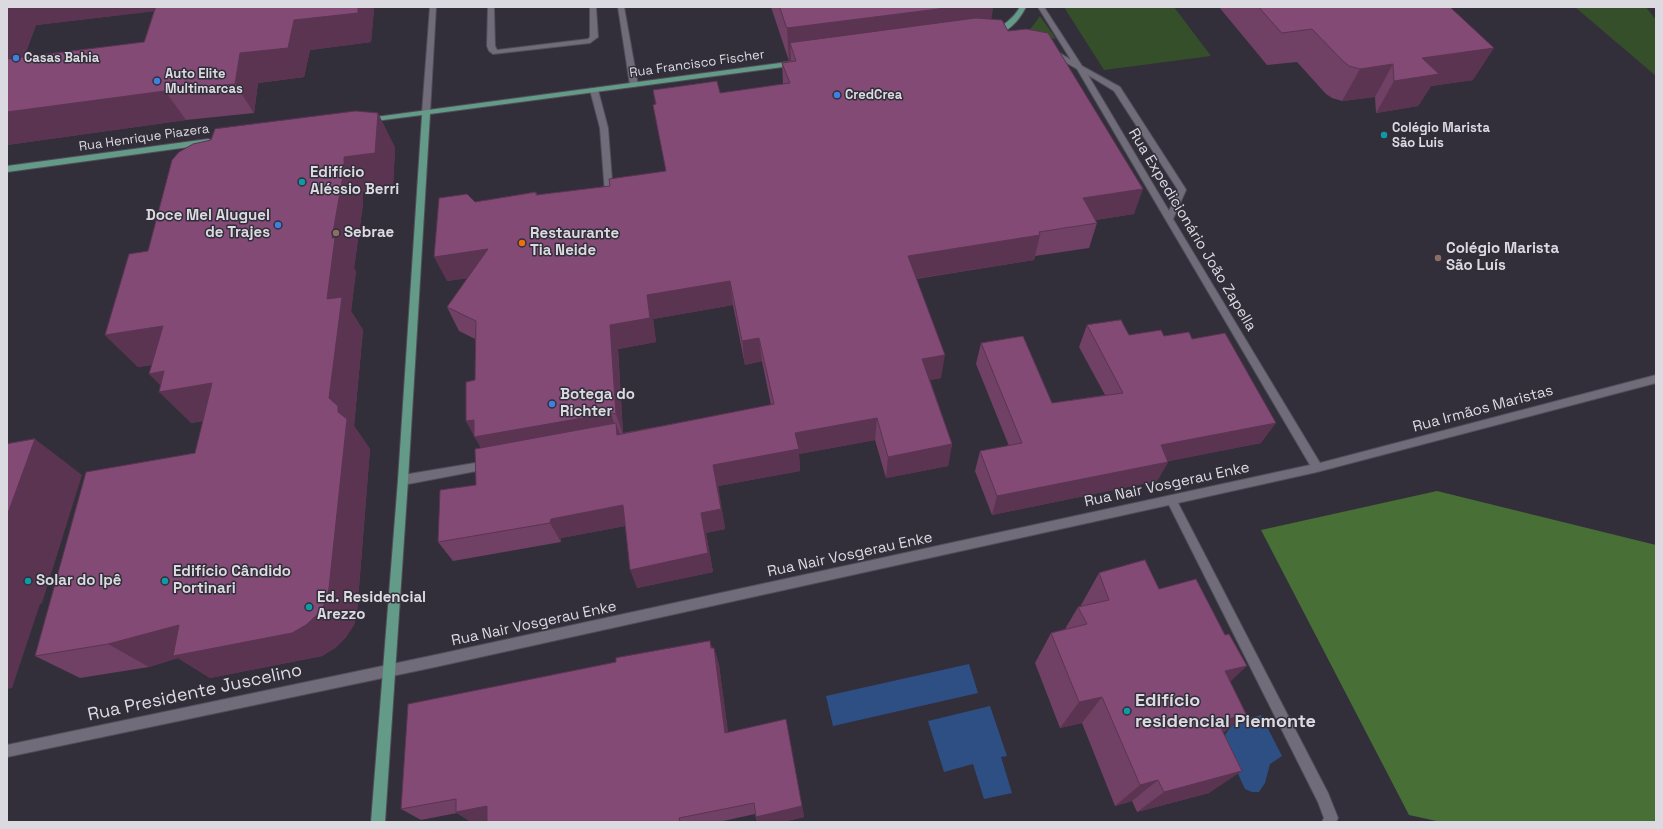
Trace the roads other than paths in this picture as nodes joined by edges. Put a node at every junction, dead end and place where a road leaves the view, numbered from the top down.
1 (433, 7) edge
2 (491, 7) edge
3 (594, 7) edge
4 (621, 7) edge
5 (1023, 7) edge
6 (1041, 7) edge
7 (984, 35) edge
8 (1044, 48) edge
9 (807, 62) edge
10 (1079, 67) junction
11 (634, 85) junction
12 (594, 90) junction
13 (426, 113) junction
14 (363, 121) edge
15 (218, 140) edge
16 (7, 169) edge
17 (609, 193) edge
18 (1169, 219) junction
19 (1656, 379) edge
20 (495, 463) edge
21 (1317, 468) junction
22 (403, 480) junction
23 (1171, 499) junction
24 (390, 671) junction
25 (7, 751) edge
26 (378, 822) edge
27 (1329, 822) edge

1 - 13 street
2 - 3 street
4 - 11 street
5 - 7 main road
6 - 10 street, Rua Expedicionário João Zapella
8 - 10 street
9 - 11 main road, Rua Francisco Fischer
10 - 18 street, Rua Expedicionário João Zapella
10 - 18 street
11 - 12 main road, Rua Francisco Fischer
12 - 13 main road, Rua Francisco Fischer
12 - 17 street
13 - 14 main road
13 - 22 main road
15 - 16 main road, Rua Henrique Piazera
18 - 21 street, Rua Expedicionário João Zapella
19 - 21 street, Rua Irmãos Maristas
20 - 22 street
21 - 23 street, Rua Nair Vosgerau Enke
22 - 24 main road
23 - 24 street, Rua Nair Vosgerau Enke
23 - 27 street
24 - 25 street, Rua Presidente Juscelino
24 - 26 main road

